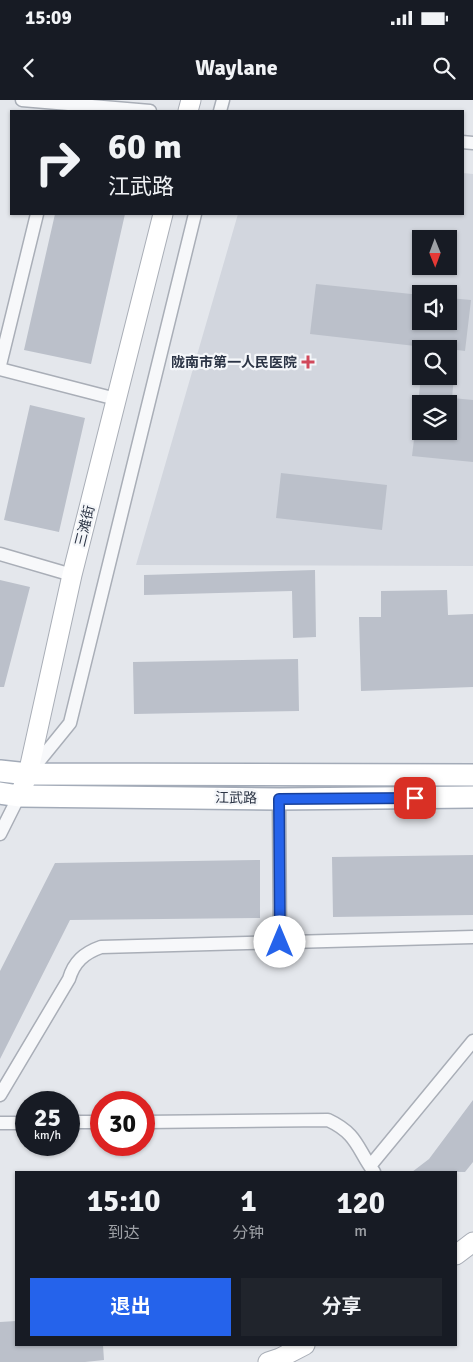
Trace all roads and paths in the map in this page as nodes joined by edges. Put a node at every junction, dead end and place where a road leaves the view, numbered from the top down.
1 (22, 100) edge
2 (64, 108) edge
3 (121, 110) edge
4 (38, 215) edge
5 (163, 215) edge
6 (195, 215) edge
7 (0, 365) edge
8 (0, 369) edge
9 (116, 399) junction
10 (0, 554) edge
11 (72, 575) junction
12 (0, 771) edge
13 (28, 774) junction
14 (473, 775) edge
15 (10, 795) edge
16 (473, 797) edge
17 (279, 799) junction
18 (0, 834) edge
19 (473, 937) edge
20 (280, 942) junction
21 (473, 1041) edge
22 (0, 1096) edge
23 (155, 1122) edge
24 (0, 1123) edge
25 (15, 1123) edge
26 (372, 1170) edge
27 (473, 1242) edge
28 (457, 1254) edge
29 (302, 1346) edge
30 (268, 1362) edge

1 - 2 street
2 - 3 street
4 - 7 street
5 - 9 street, 三滩街
6 - 13 street
8 - 9 street
9 - 11 street, 三滩街
10 - 11 street
11 - 13 street, 三滩街
12 - 13 main road, 江武路
13 - 14 main road, 江武路
13 - 15 street, 三滩街
15 - 17 main road, 江武路
15 - 18 street, 三滩街
16 - 17 main road, 江武路
17 - 20 street
19 - 20 street
20 - 22 street
21 - 26 street
23 - 26 street
24 - 25 street
27 - 28 street
29 - 30 street

